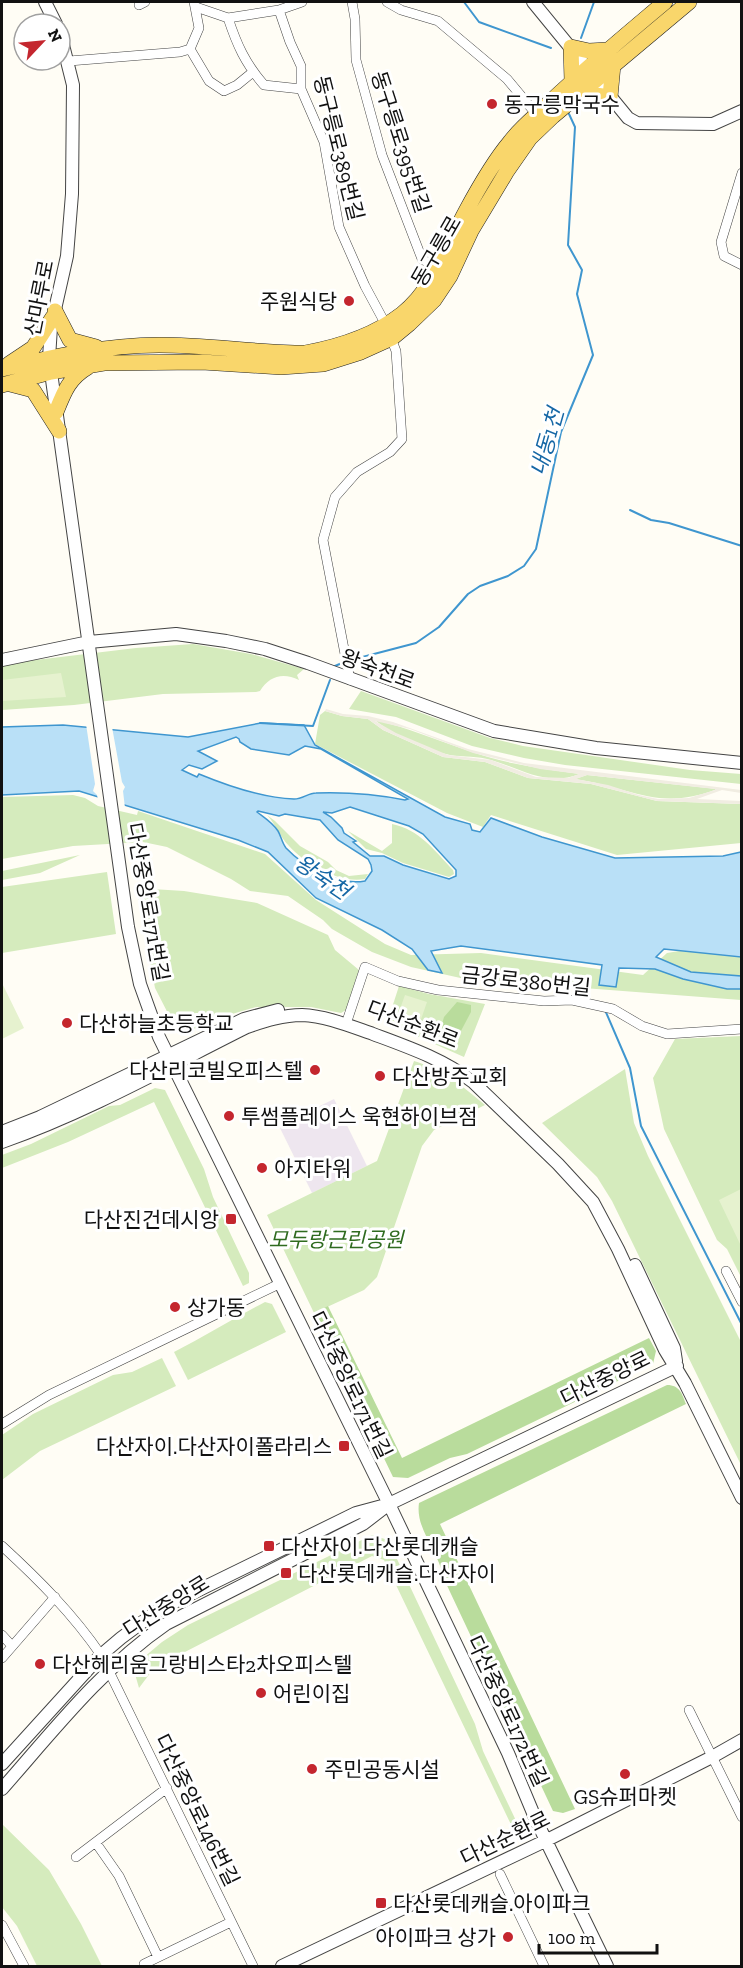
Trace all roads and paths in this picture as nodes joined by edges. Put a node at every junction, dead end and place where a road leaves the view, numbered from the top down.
1 (302, 2) edge
2 (352, 2) edge
3 (387, 2) edge
4 (533, 2) edge
5 (665, 2) edge
6 (688, 2) edge
7 (195, 4) edge
8 (284, 6) edge
9 (228, 18) junction
10 (571, 47) junction
11 (190, 49) junction
12 (607, 50) junction
13 (72, 61) edge
14 (613, 65) junction
15 (71, 72) edge
16 (253, 72) junction
17 (591, 73) junction
18 (576, 87) junction
19 (301, 88) junction
20 (610, 97) junction
21 (741, 111) edge
22 (537, 115) junction
23 (741, 173) edge
24 (741, 265) edge
25 (444, 272) junction
26 (54, 314) junction
27 (389, 331) junction
28 (101, 349) junction
29 (50, 365) junction
30 (91, 365) junction
31 (3, 376) edge
32 (56, 412) junction
33 (59, 431) junction
34 (89, 646) junction
35 (2, 660) edge
36 (348, 674) junction
37 (741, 763) edge
38 (347, 1022) junction
39 (741, 1029) edge
40 (171, 1060) junction
41 (2, 1132) edge
42 (2, 1142) edge
43 (726, 1271) dead end
44 (279, 1284) junction
45 (741, 1302) edge
46 (676, 1366) junction
47 (2, 1424) edge
48 (741, 1498) edge
49 (389, 1504) junction
50 (2, 1546) edge
51 (55, 1597) junction
52 (2, 1635) edge
53 (12, 1646) junction
54 (101, 1655) junction
55 (2, 1658) edge
56 (109, 1670) junction
57 (689, 1710) dead end
58 (741, 1740) edge
59 (712, 1757) junction
60 (2, 1764) edge
61 (166, 1788) junction
62 (2, 1789) edge
63 (741, 1817) edge
64 (547, 1840) junction
65 (96, 1843) junction
66 (76, 1857) dead end
67 (506, 1860) junction
68 (485, 1870) junction
69 (500, 1874) junction
70 (231, 1922) junction
71 (2, 1925) edge
72 (158, 1957) junction
73 (144, 1964) dead end
74 (24, 1966) edge
75 (253, 1966) edge
76 (282, 1966) edge
77 (544, 1966) edge
78 (608, 1966) edge

1 - 8 street
2 - 25 street, 동구릉로395번길
3 - 22 street
4 - 10 street
5 - 12 main road, 동구릉로
6 - 14 main road, 동구릉로
7 - 9 street
7 - 11 street
8 - 9 street
8 - 19 street, 동구릉로389번길
9 - 16 street
10 - 12 main road
10 - 17 street
10 - 18 main road
11 - 13 street
11 - 16 street
12 - 17 main road, 동구릉로
14 - 17 main road, 동구릉로
14 - 20 main road
15 - 26 street, 산마루로
16 - 19 street
17 - 18 main road, 동구릉로
17 - 20 street
18 - 20 main road
18 - 22 main road, 동구릉로
18 - 25 main road, 동구릉로
19 - 27 street, 동구릉로389번길
20 - 21 street
22 - 25 main road, 동구릉로
23 - 24 street
25 - 27 main road, 동구릉로
26 - 28 main road
26 - 29 street, 산마루로
26 - 31 main road
27 - 28 main road, 동구릉로
27 - 30 main road, 동구릉로
27 - 36 street, 동구릉로389번길
28 - 29 main road, 동구릉로
29 - 30 main road, 동구릉로
29 - 31 main road, 동구릉로
29 - 32 street, 산마루로
30 - 32 main road
31 - 33 main road
32 - 33 street, 산마루로
33 - 34 street, 산마루로
34 - 35 street, 왕숙천로
34 - 36 street, 왕숙천로
34 - 40 street, 다산중앙로171번길
36 - 37 street, 왕숙천로
38 - 39 street, 금강로380번길
38 - 40 street, 다산순환로
38 - 46 street, 다산순환로
40 - 41 street, 다산순환로
40 - 42 street, 다산순환로
40 - 44 street, 다산중앙로171번길
43 - 45 street
44 - 47 street
44 - 49 street, 다산중앙로171번길
46 - 48 street, 다산순환로
46 - 49 street, 다산중앙로
49 - 54 street, 다산중앙로
49 - 56 street, 다산중앙로
49 - 64 street, 다산중앙로172번길
50 - 51 street, 다산중앙로146번길
51 - 53 street
51 - 54 street, 다산중앙로146번길
52 - 53 street
53 - 55 street
54 - 56 street, 다산중앙로146번길
54 - 60 street, 다산중앙로
56 - 61 street, 다산중앙로146번길
56 - 62 street, 다산중앙로
57 - 59 street
58 - 59 street, 다산순환로
59 - 63 street
59 - 64 street, 다산순환로
61 - 65 street
61 - 70 street, 다산중앙로146번길
64 - 67 street, 다산순환로
64 - 78 street, 다산중앙로172번길
65 - 66 street
65 - 72 street
67 - 68 street, 다산순환로
67 - 69 street
68 - 69 street
68 - 76 street, 다산순환로
69 - 77 street
70 - 72 street
70 - 75 street, 다산중앙로146번길
71 - 74 street
72 - 73 street

